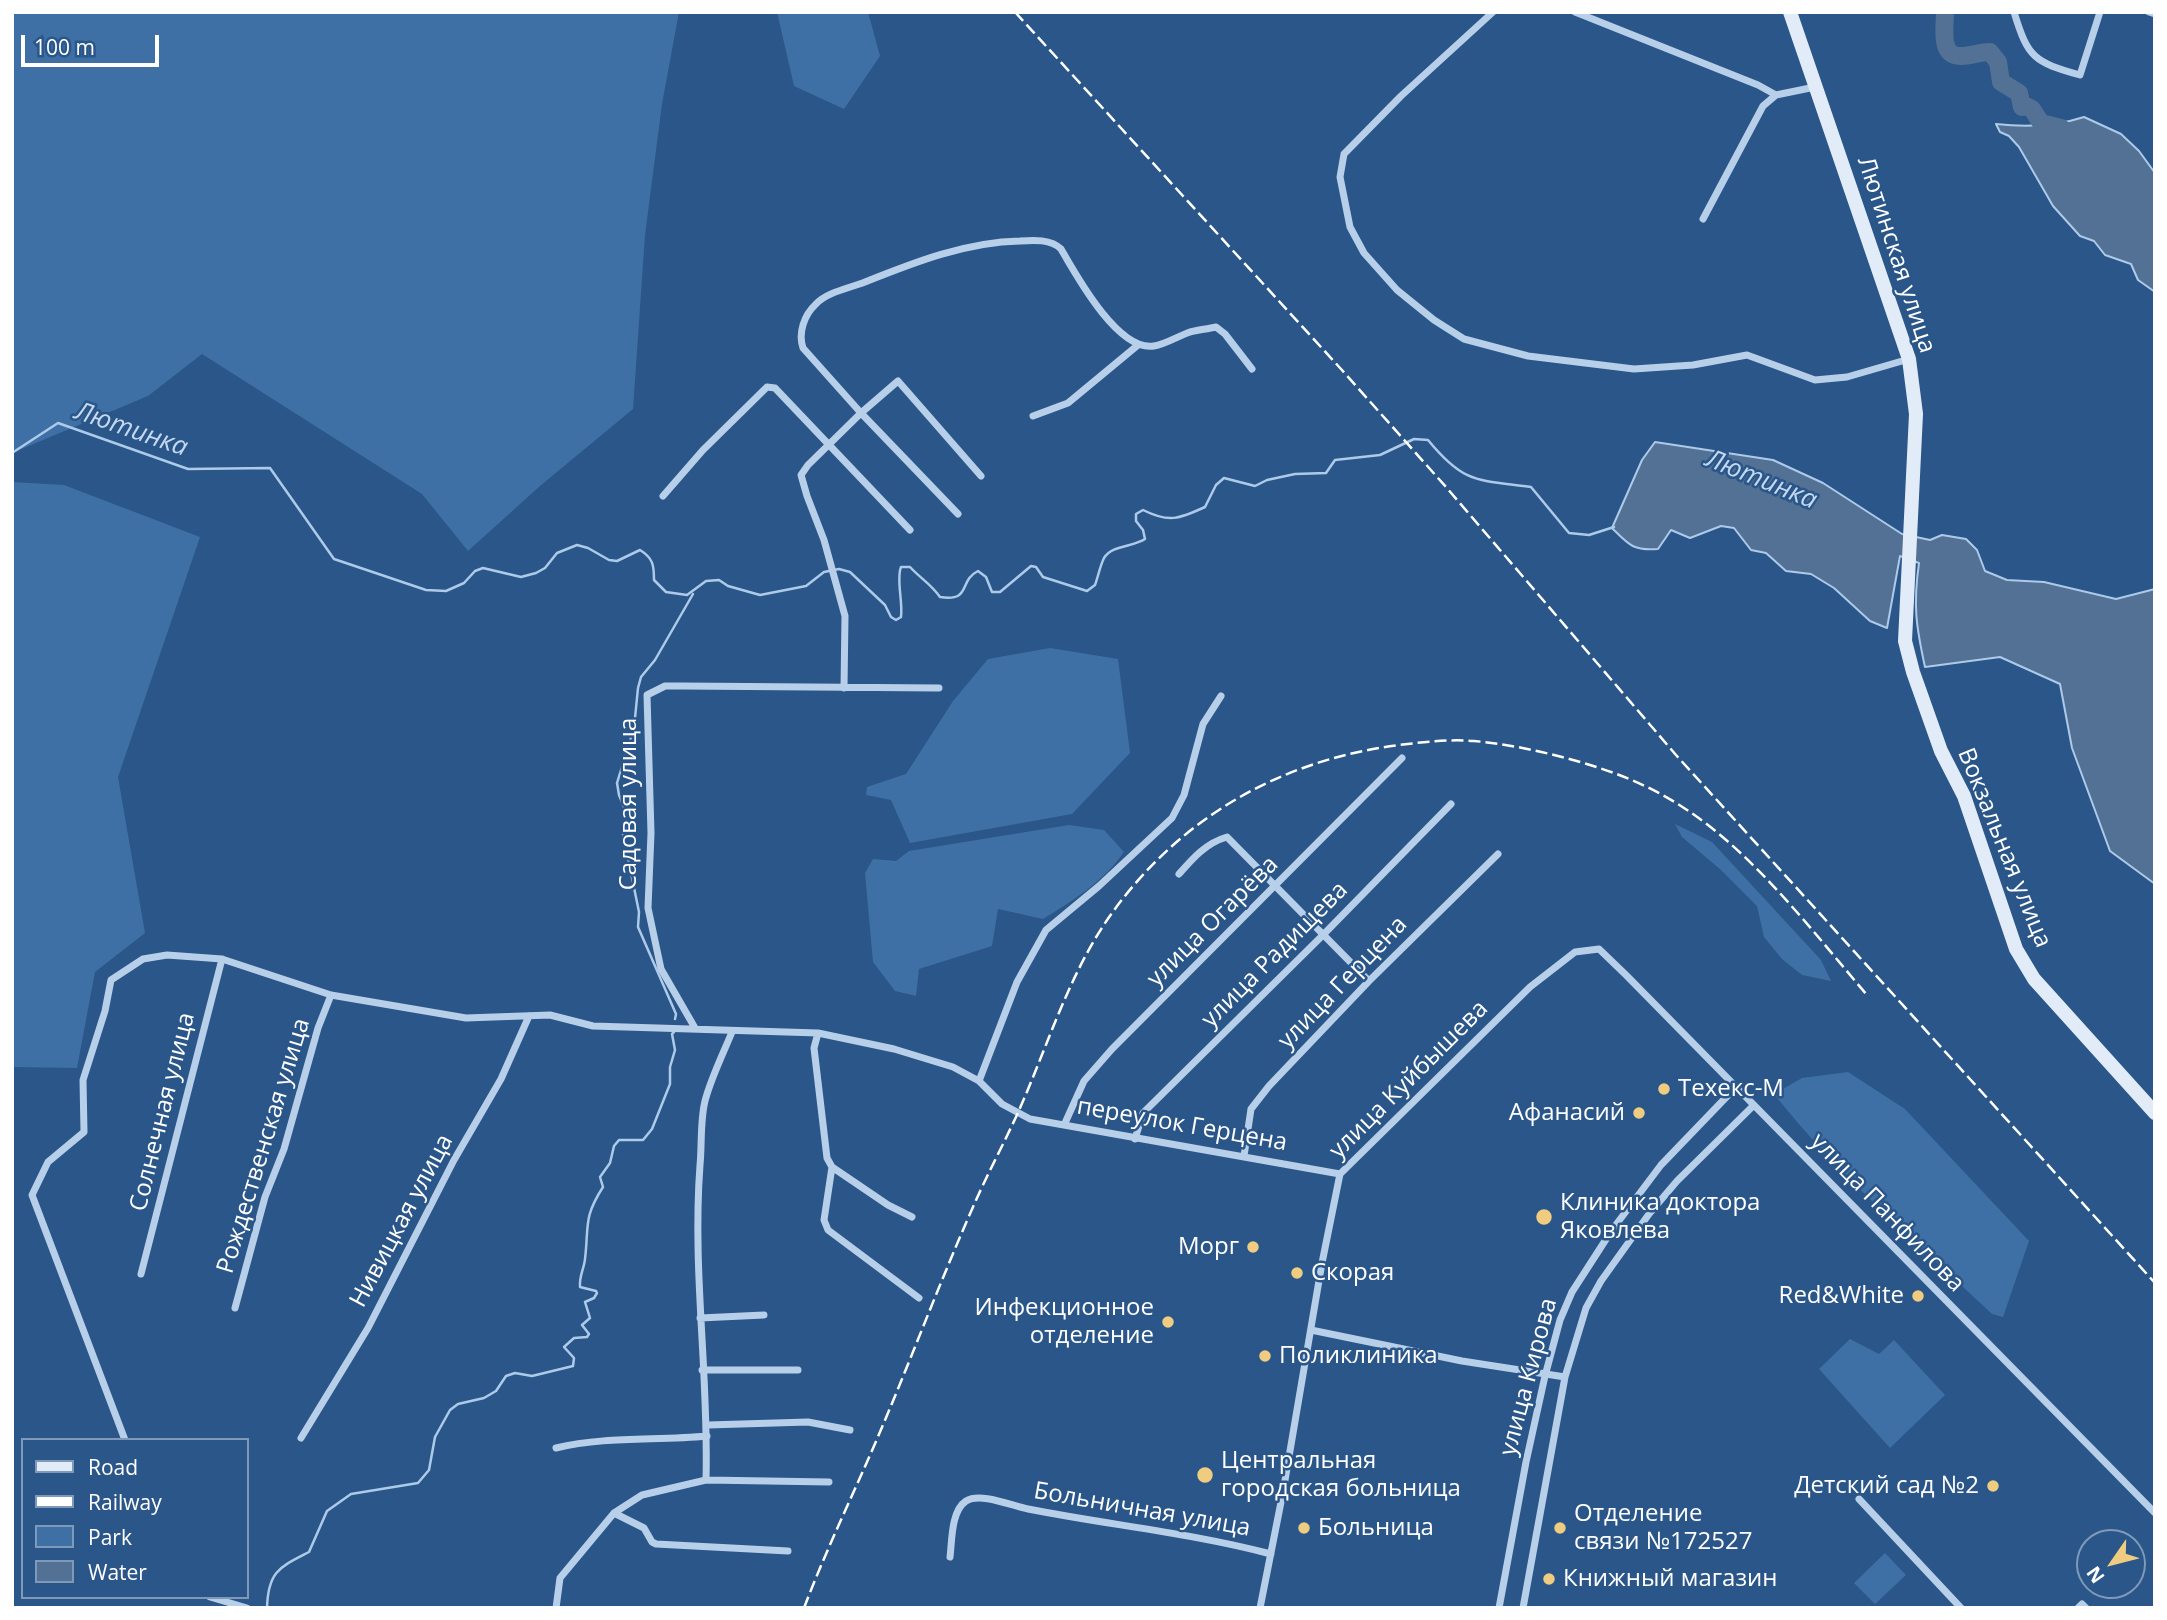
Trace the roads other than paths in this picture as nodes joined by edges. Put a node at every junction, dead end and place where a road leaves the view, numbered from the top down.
1 (1493, 12) edge
2 (1575, 12) edge
3 (1790, 12) edge
4 (2014, 12) edge
5 (2100, 12) edge
6 (2149, 12) edge
7 (2155, 14) edge
8 (1816, 87) junction
9 (1776, 95) junction
10 (1703, 219) dead end
11 (1138, 345) junction
12 (1909, 359) junction
13 (1252, 369) dead end
14 (861, 413) junction
15 (1032, 416) dead end
16 (829, 443) junction
17 (981, 476) dead end
18 (663, 496) dead end
19 (958, 514) dead end
20 (910, 530) dead end
21 (1905, 640) joint
22 (844, 688) junction
23 (939, 688) dead end
24 (1221, 696) dead end
25 (1402, 758) dead end
26 (1451, 804) dead end
27 (1498, 854) dead end
28 (1179, 874) dead end
29 (1276, 886) junction
30 (1323, 935) junction
31 (1587, 949) joint
32 (222, 959) junction
33 (1369, 981) junction
34 (331, 995) junction
35 (529, 1016) junction
36 (695, 1028) junction
37 (732, 1031) junction
38 (818, 1033) junction
39 (979, 1081) junction
40 (1736, 1087) junction
41 (1754, 1105) junction
42 (2155, 1113) edge
43 (1065, 1123) junction
44 (1135, 1139) junction
45 (1244, 1156) junction
46 (832, 1167) junction
47 (1340, 1174) junction
48 (912, 1217) dead end
49 (141, 1274) dead end
50 (919, 1298) dead end
51 (235, 1308) dead end
52 (764, 1315) dead end
53 (700, 1318) junction
54 (1311, 1330) junction
55 (702, 1370) junction
56 (798, 1370) dead end
57 (1545, 1376) junction
58 (1565, 1377) junction
59 (708, 1424) junction
60 (850, 1430) dead end
61 (707, 1436) junction
62 (124, 1438) edge
63 (301, 1438) dead end
64 (556, 1448) dead end
65 (706, 1480) junction
66 (829, 1482) dead end
67 (1859, 1499) dead end
68 (614, 1513) junction
69 (2155, 1513) edge
70 (788, 1551) dead end
71 (1272, 1554) junction
72 (950, 1557) dead end
73 (217, 1599) edge
74 (247, 1608) edge
75 (556, 1608) edge
76 (1260, 1608) edge
77 (1499, 1608) edge
78 (1523, 1608) edge
79 (1961, 1608) edge
80 (2078, 1608) edge
81 (2086, 1608) edge

1 - 12 street
2 - 9 street
3 - 8 main road, Лютинская улица
4 - 5 street
6 - 7 street
8 - 9 street
8 - 12 main road, Лютинская улица
9 - 10 street
11 - 13 street
11 - 14 street
11 - 15 street
12 - 21 main road, Лютинская улица
14 - 16 street
14 - 17 street
14 - 19 street
16 - 18 street
16 - 20 street
16 - 22 street
21 - 42 main road, Вокзальная улица
22 - 23 street, Садовая улица
22 - 36 street, Садовая улица
24 - 39 street
25 - 29 street, улица Огарёва
26 - 30 street, улица Радищева
27 - 33 street, улица Герцена
28 - 29 street
29 - 30 street
29 - 43 street, улица Огарёва
30 - 33 street
30 - 44 street, улица Радищева
31 - 40 street, улица Панфилова
31 - 47 street, улица Куйбышева
32 - 34 street
32 - 49 street, Солнечная улица
32 - 62 street
33 - 45 street, улица Герцена
34 - 35 street
34 - 51 street, Рождественская улица
35 - 36 street
35 - 63 street, Нивицкая улица
36 - 37 street
37 - 38 street
37 - 53 street
38 - 39 street
38 - 46 street
39 - 43 street, переулок Герцена
40 - 41 street, улица Панфилова
40 - 57 street, улица Кирова
41 - 58 street, улица Кирова
41 - 69 street, улица Панфилова
43 - 44 street, переулок Герцена
44 - 45 street, переулок Герцена
45 - 47 street, переулок Герцена
46 - 48 street
46 - 50 street
47 - 54 street, улица Куйбышева
52 - 53 street
53 - 55 street
54 - 57 street
54 - 71 street, улица Куйбышева
55 - 56 street
55 - 59 street
57 - 58 street
57 - 77 street, улица Кирова
58 - 78 street, улица Кирова
59 - 60 street
59 - 61 street
61 - 64 street
61 - 65 street
65 - 66 street
65 - 68 street
67 - 79 street
68 - 70 street
68 - 75 street
71 - 72 street, Больничная улица
71 - 76 street, улица Куйбышева
73 - 74 street
80 - 81 street

